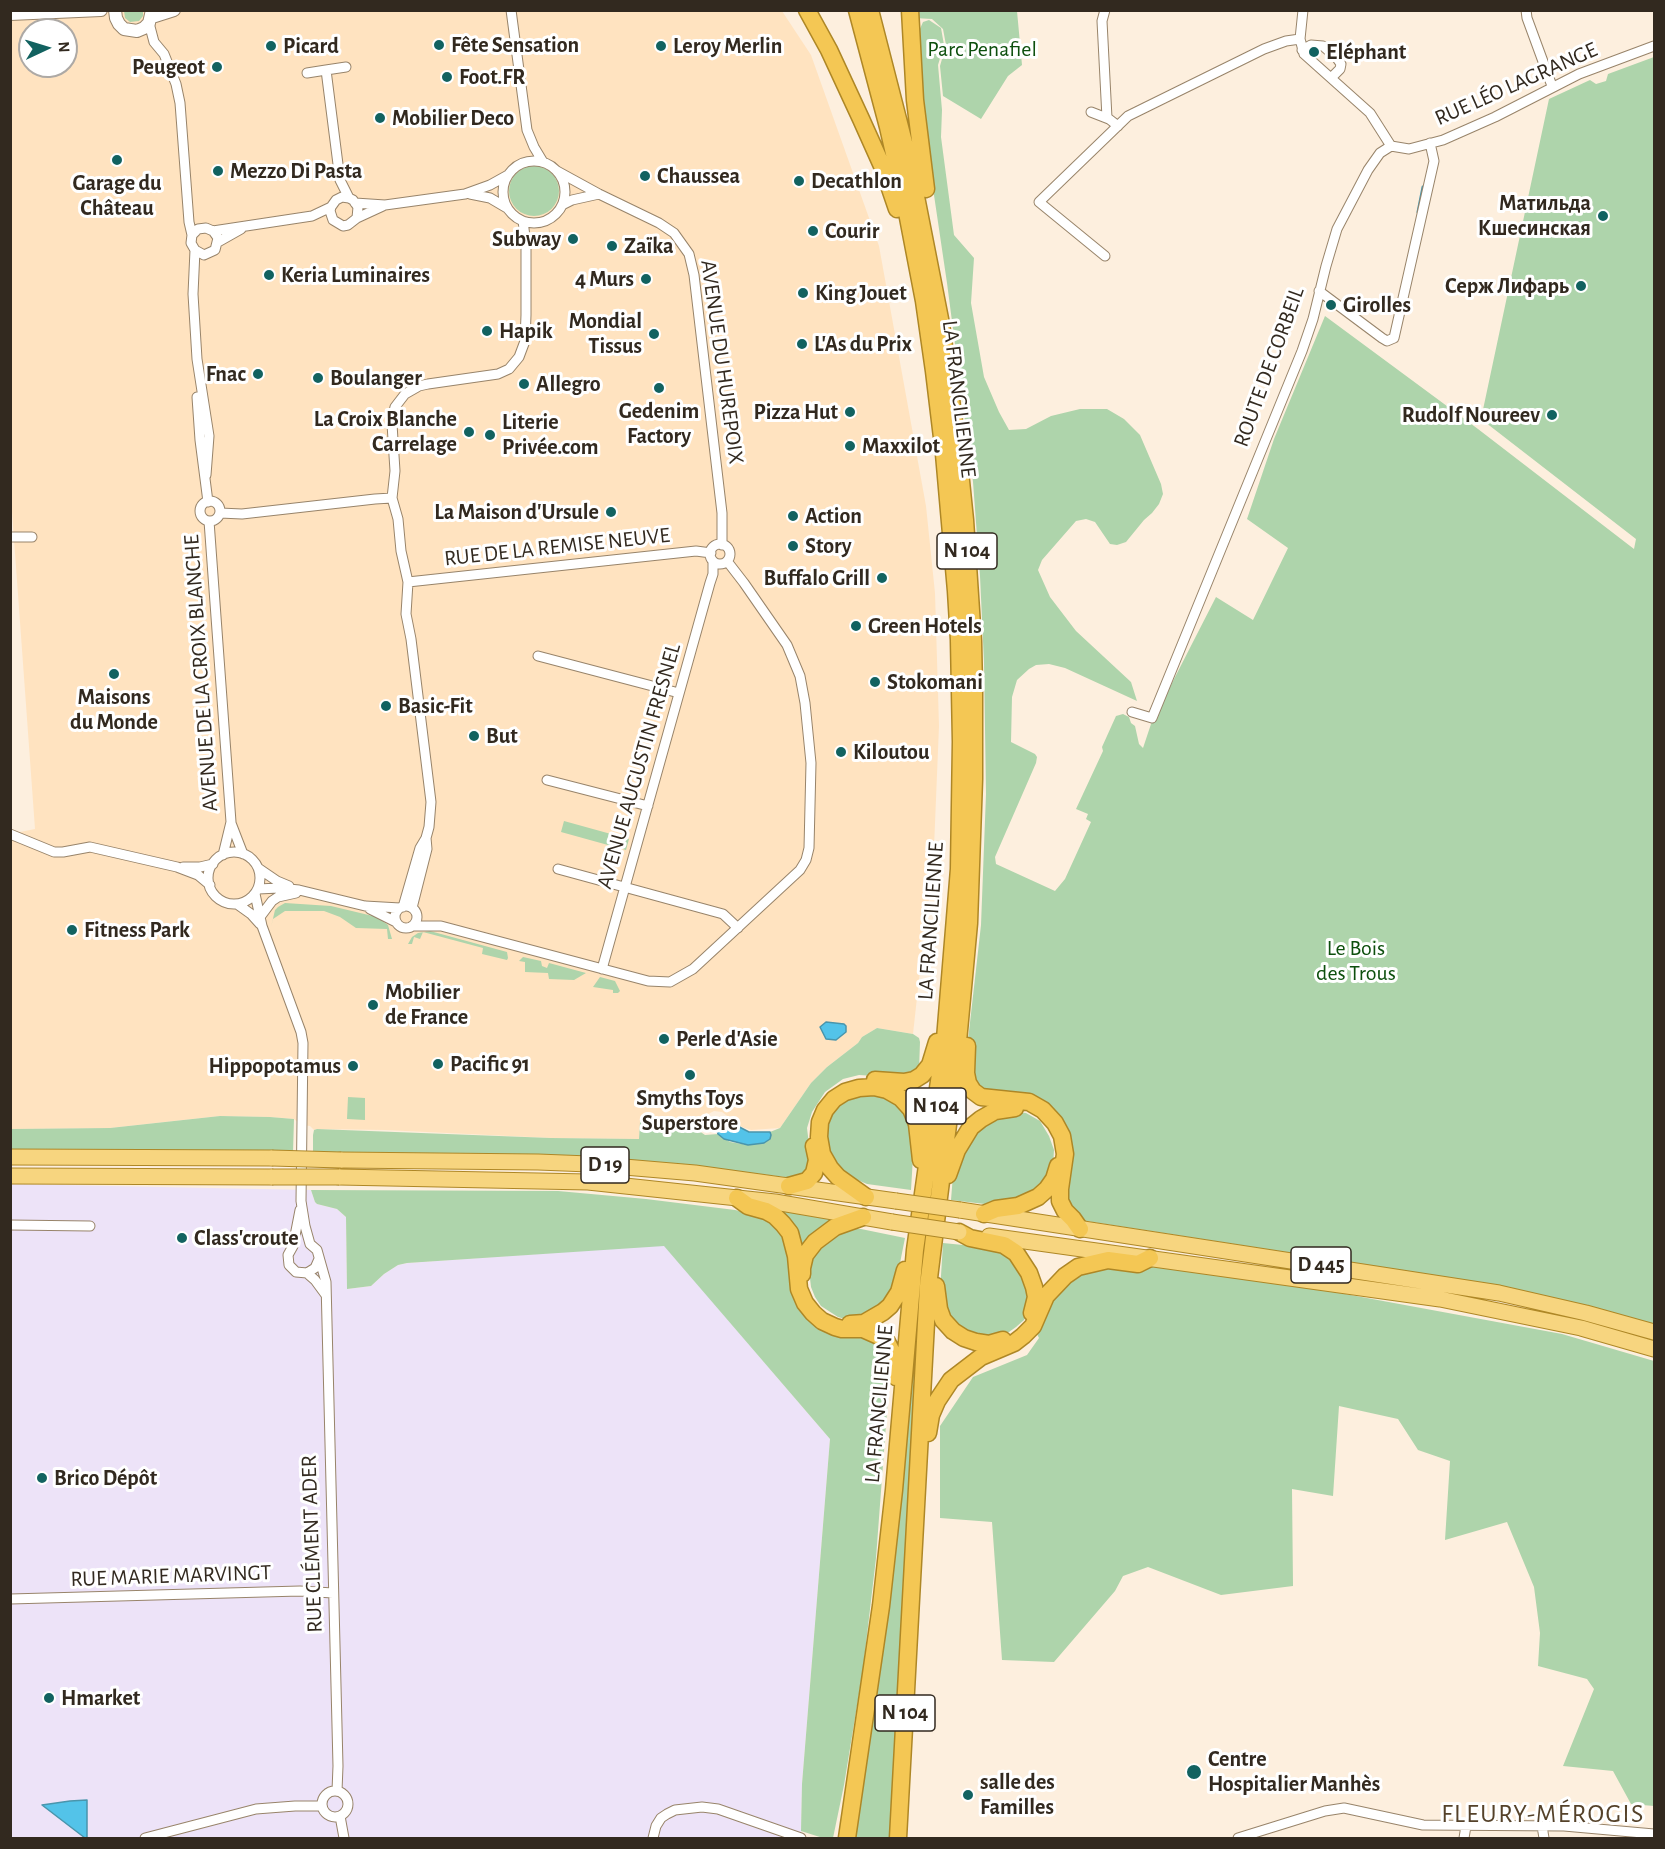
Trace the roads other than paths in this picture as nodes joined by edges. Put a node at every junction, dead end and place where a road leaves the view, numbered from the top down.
1 (101, 10) edge
2 (174, 10) edge
3 (511, 10) edge
4 (807, 10) edge
5 (857, 10) edge
6 (870, 10) edge
7 (910, 10) edge
8 (1105, 10) edge
9 (1303, 10) edge
10 (1526, 10) edge
11 (115, 11) edge
12 (10, 14) edge
13 (151, 17) edge
14 (137, 31) junction
15 (1300, 39) junction
16 (154, 42) junction
17 (1654, 46) edge
18 (1302, 50) junction
19 (878, 62) junction
20 (346, 67) dead end
21 (326, 70) junction
22 (307, 73) dead end
23 (1330, 78) junction
24 (1552, 86) junction
25 (1091, 112) dead end
26 (1107, 118) junction
27 (1118, 126) junction
28 (1430, 143) junction
29 (1391, 146) junction
30 (543, 162) junction
31 (557, 171) junction
32 (508, 175) junction
33 (340, 180) junction
34 (465, 194) junction
35 (599, 194) junction
36 (187, 195) junction
37 (352, 201) junction
38 (334, 203) junction
39 (562, 205) junction
40 (385, 206) junction
41 (507, 208) junction
42 (312, 216) junction
43 (357, 218) junction
44 (333, 220) junction
45 (523, 220) junction
46 (535, 223) junction
47 (245, 226) junction
48 (202, 228) junction
49 (213, 231) junction
50 (911, 234) junction
51 (192, 235) junction
52 (218, 242) junction
53 (526, 244) junction
54 (199, 253) junction
55 (1105, 256) dead end
56 (1319, 291) junction
57 (941, 324) junction
58 (392, 498) junction
59 (208, 502) junction
60 (220, 513) junction
61 (209, 521) junction
62 (10, 537) edge
63 (32, 537) dead end
64 (718, 556) junction
65 (408, 582) junction
66 (538, 656) dead end
67 (680, 693) junction
68 (1131, 712) dead end
69 (547, 780) dead end
70 (648, 806) junction
71 (231, 822) junction
72 (10, 834) edge
73 (243, 854) junction
74 (223, 855) junction
75 (213, 864) junction
76 (177, 867) junction
77 (258, 868) junction
78 (558, 869) dead end
79 (210, 885) junction
80 (625, 888) junction
81 (256, 891) junction
82 (303, 891) junction
83 (237, 904) junction
84 (365, 906) junction
85 (407, 909) junction
86 (261, 921) junction
87 (396, 922) junction
88 (412, 926) junction
89 (441, 926) junction
90 (738, 928) junction
91 (602, 969) junction
92 (963, 982) junction
93 (947, 1020) junction
94 (10, 1157) edge
95 (926, 1172) junction
96 (10, 1176) edge
97 (941, 1182) junction
98 (789, 1186) junction
99 (866, 1197) junction
100 (737, 1198) junction
101 (302, 1202) junction
102 (929, 1205) joint
103 (984, 1214) junction
104 (863, 1217) junction
105 (10, 1225) edge
106 (90, 1226) dead end
107 (926, 1227) joint
108 (1080, 1229) junction
109 (959, 1232) junction
110 (310, 1244) junction
111 (293, 1246) junction
112 (915, 1250) junction
113 (1150, 1258) junction
114 (319, 1259) junction
115 (930, 1268) junction
116 (307, 1273) junction
117 (326, 1295) junction
118 (1654, 1332) edge
119 (1654, 1349) edge
120 (902, 1398) junction
121 (919, 1454) junction
122 (333, 1593) junction
123 (13, 1599) edge
124 (337, 1791) junction
125 (322, 1806) junction
126 (340, 1816) junction
127 (1466, 1826) junction
128 (1542, 1827) junction
129 (1654, 1834) edge
130 (798, 1838) edge
131 (145, 1839) edge
132 (344, 1839) edge
133 (656, 1839) edge
134 (847, 1839) edge
135 (898, 1839) edge
136 (1238, 1839) edge
137 (1464, 1839) edge
138 (1544, 1839) edge

1 - 11 street
1 - 12 street
2 - 13 street
3 - 30 street
4 - 50 highway
5 - 19 highway, LA FRANCILIENNE / N 104
6 - 19 highway, LA FRANCILIENNE / N 104
7 - 57 highway
8 - 26 street
9 - 15 street
10 - 24 street
11 - 14 street
13 - 14 street
13 - 16 street
14 - 16 street
15 - 18 street
15 - 27 street
16 - 36 street, AVENUE DE LA CROIX BLANCHE
17 - 24 street, RUE LÉO LAGRANGE
18 - 23 street
18 - 23 street
19 - 50 highway, LA FRANCILIENNE / N 104
19 - 57 highway, LA FRANCILIENNE / N 104
20 - 21 street
21 - 22 street
21 - 33 street
23 - 29 street
24 - 28 street, RUE LÉO LAGRANGE
25 - 26 street
26 - 27 street
27 - 55 street
28 - 29 street, RUE LÉO LAGRANGE
28 - 56 street
29 - 56 street, ROUTE DE CORBEIL
30 - 31 street
30 - 32 street
31 - 35 street, AVENUE DU HUREPOIX
31 - 39 street
32 - 34 street
32 - 41 street
33 - 37 street
33 - 38 street
34 - 40 street
34 - 41 street
35 - 39 street
35 - 64 street, AVENUE DU HUREPOIX
36 - 48 street
36 - 51 street, AVENUE DE LA CROIX BLANCHE
37 - 38 street
37 - 40 street
37 - 43 street
38 - 42 street
38 - 44 street
39 - 46 street
40 - 43 street
41 - 45 street
42 - 44 street
42 - 47 street
43 - 44 street
45 - 46 street
45 - 53 street
46 - 53 street
47 - 49 street
47 - 52 street
48 - 49 street
48 - 51 street
49 - 52 street
50 - 93 highway, LA FRANCILIENNE / N 104
51 - 54 street, AVENUE DE LA CROIX BLANCHE
52 - 54 street
53 - 58 street
54 - 59 street, AVENUE DE LA CROIX BLANCHE
56 - 68 street, ROUTE DE CORBEIL
57 - 92 highway, LA FRANCILIENNE / N 104
58 - 60 street
58 - 65 street
59 - 60 street, AVENUE DE LA CROIX BLANCHE
59 - 61 street, AVENUE DE LA CROIX BLANCHE
60 - 61 street, AVENUE DE LA CROIX BLANCHE
61 - 71 street, AVENUE DE LA CROIX BLANCHE
62 - 63 street
64 - 65 street, RUE DE LA REMISE NEUVE
64 - 67 street, AVENUE AUGUSTIN FRESNEL
64 - 90 street
65 - 85 street
66 - 67 street
67 - 70 street, AVENUE AUGUSTIN FRESNEL
69 - 70 street
70 - 80 street, AVENUE AUGUSTIN FRESNEL
71 - 73 street, AVENUE DE LA CROIX BLANCHE
71 - 74 street, AVENUE DE LA CROIX BLANCHE
72 - 76 street
73 - 74 street
73 - 77 street
74 - 75 street
75 - 76 street
75 - 79 street
76 - 79 street
77 - 81 street
77 - 82 street
78 - 80 street
79 - 83 street
80 - 90 street
80 - 91 street, AVENUE AUGUSTIN FRESNEL
81 - 82 street
81 - 83 street
81 - 86 street, RUE CLÉMENT ADER
82 - 84 street
82 - 86 street
83 - 86 street, RUE CLÉMENT ADER
84 - 85 street
84 - 87 street
85 - 87 street
85 - 88 street
85 - 89 street
86 - 101 street, RUE CLÉMENT ADER
87 - 88 street
88 - 89 street
89 - 91 street
90 - 91 street
92 - 97 highway, LA FRANCILIENNE / N 104
92 - 108 highway
93 - 95 highway, LA FRANCILIENNE / N 104
93 - 98 highway
94 - 98 main road, D 19, bridge
95 - 99 highway
95 - 112 highway, LA FRANCILIENNE / N 104
96 - 100 main road, D 19, bridge
97 - 103 highway
97 - 115 highway, LA FRANCILIENNE / N 104
98 - 99 main road, D 19
99 - 102 main road, D 19, bridge
100 - 104 main road, D 19
100 - 120 highway
101 - 110 street, RUE CLÉMENT ADER
101 - 111 street, RUE CLÉMENT ADER
102 - 103 main road, D 445, bridge
103 - 108 main road, D 445
104 - 107 main road, D 19, bridge
104 - 112 highway
105 - 106 street
107 - 109 main road, D 445, bridge
108 - 118 main road, D 445
109 - 113 main road, D 445
109 - 115 highway
110 - 111 street
110 - 114 street, RUE CLÉMENT ADER
111 - 116 street, RUE CLÉMENT ADER
112 - 120 highway, LA FRANCILIENNE / N 104
113 - 119 main road, D 445
113 - 121 highway
114 - 116 street
114 - 117 street, RUE CLÉMENT ADER
115 - 121 highway, LA FRANCILIENNE / N 104
116 - 117 street, RUE CLÉMENT ADER
117 - 122 street, RUE CLÉMENT ADER
120 - 134 highway, LA FRANCILIENNE / N 104
121 - 135 highway, LA FRANCILIENNE / N 104
122 - 123 street, RUE MARIE MARVINGT
122 - 124 street, RUE CLÉMENT ADER
124 - 125 street
124 - 126 street
125 - 126 street
125 - 131 street
126 - 132 street
127 - 128 street
127 - 136 street
127 - 137 street
128 - 129 street
128 - 138 street
130 - 133 street

